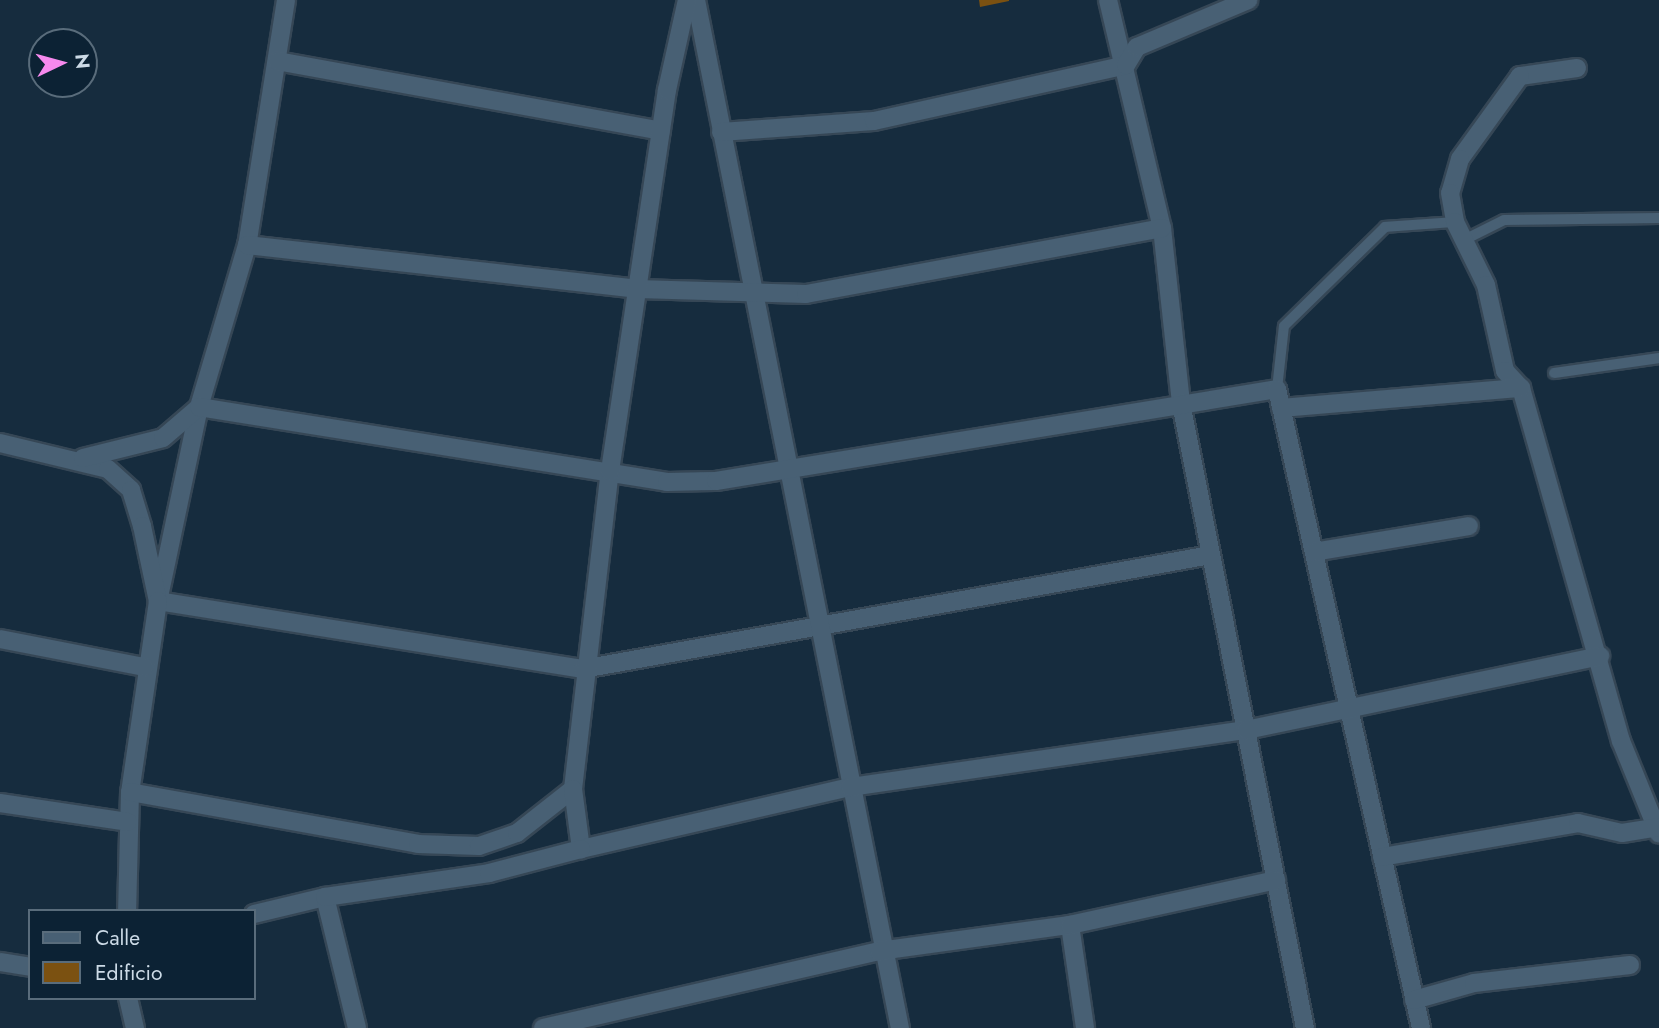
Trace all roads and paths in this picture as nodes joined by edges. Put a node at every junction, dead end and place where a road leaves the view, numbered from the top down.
1 (286, 0) edge
2 (687, 0) edge
3 (696, 0) edge
4 (1108, 0) edge
5 (1248, 0) edge
6 (276, 61) junction
7 (1126, 65) junction
8 (1577, 68) dead end
9 (661, 131) junction
10 (722, 132) junction
11 (1659, 218) edge
12 (1455, 222) junction
13 (1162, 228) junction
14 (1466, 239) junction
15 (247, 244) junction
16 (637, 289) junction
17 (756, 293) junction
18 (1659, 358) edge
19 (1554, 373) dead end
20 (1521, 388) junction
21 (1277, 389) junction
22 (1181, 403) junction
23 (199, 407) junction
24 (1281, 408) junction
25 (0, 443) edge
26 (83, 458) junction
27 (791, 465) junction
28 (610, 471) junction
29 (1469, 526) dead end
30 (1314, 552) junction
31 (1210, 555) junction
32 (158, 601) junction
33 (821, 627) junction
34 (0, 639) edge
35 (1600, 656) junction
36 (144, 667) junction
37 (583, 669) junction
38 (1349, 708) junction
39 (1246, 730) junction
40 (850, 788) junction
41 (573, 789) junction
42 (130, 792) junction
43 (0, 803) edge
44 (128, 822) junction
45 (1658, 830) edge
46 (581, 849) junction
47 (1382, 857) junction
48 (1276, 880) junction
49 (324, 897) junction
50 (127, 909) edge
51 (256, 914) edge
52 (1070, 925) junction
53 (879, 951) junction
54 (0, 962) edge
55 (1630, 965) dead end
56 (28, 967) edge
57 (128, 1000) edge
58 (1414, 1000) junction
59 (131, 1025) edge
60 (356, 1028) edge
61 (543, 1028) edge
62 (900, 1028) edge
63 (1085, 1028) edge
64 (1305, 1028) edge
65 (1421, 1028) edge

1 - 6 street
2 - 9 street
3 - 10 street
4 - 7 street
5 - 7 street
6 - 9 street
6 - 15 street
7 - 10 street
7 - 13 street
8 - 12 street
9 - 16 street
10 - 17 street
11 - 14 lane
12 - 14 street
12 - 21 lane
13 - 17 street
13 - 22 street
14 - 20 street
15 - 16 street
15 - 23 street
16 - 17 street
16 - 28 street
17 - 27 street
18 - 19 lane
20 - 24 street
20 - 35 street
21 - 22 street
21 - 24 street
22 - 27 street
22 - 31 street
23 - 26 street
23 - 28 street
23 - 32 street
24 - 30 street
25 - 26 street
26 - 32 street
27 - 28 street
27 - 33 street
28 - 37 street
29 - 30 street
30 - 38 street
31 - 33 street
31 - 39 street
32 - 36 street
32 - 37 street
33 - 37 street
33 - 40 street
34 - 36 street
35 - 38 street
35 - 45 street
36 - 42 street
37 - 41 street
38 - 39 street
38 - 47 street
39 - 40 street
39 - 48 street
40 - 46 street
40 - 53 street
41 - 42 street
41 - 46 street
42 - 44 street
43 - 44 street
44 - 50 street
45 - 47 street
46 - 49 street
47 - 58 street
48 - 52 street
48 - 64 street
49 - 51 street
49 - 60 street
52 - 53 street
52 - 63 street
53 - 61 street
53 - 62 street
54 - 56 street
55 - 58 street
57 - 59 street
58 - 65 street

